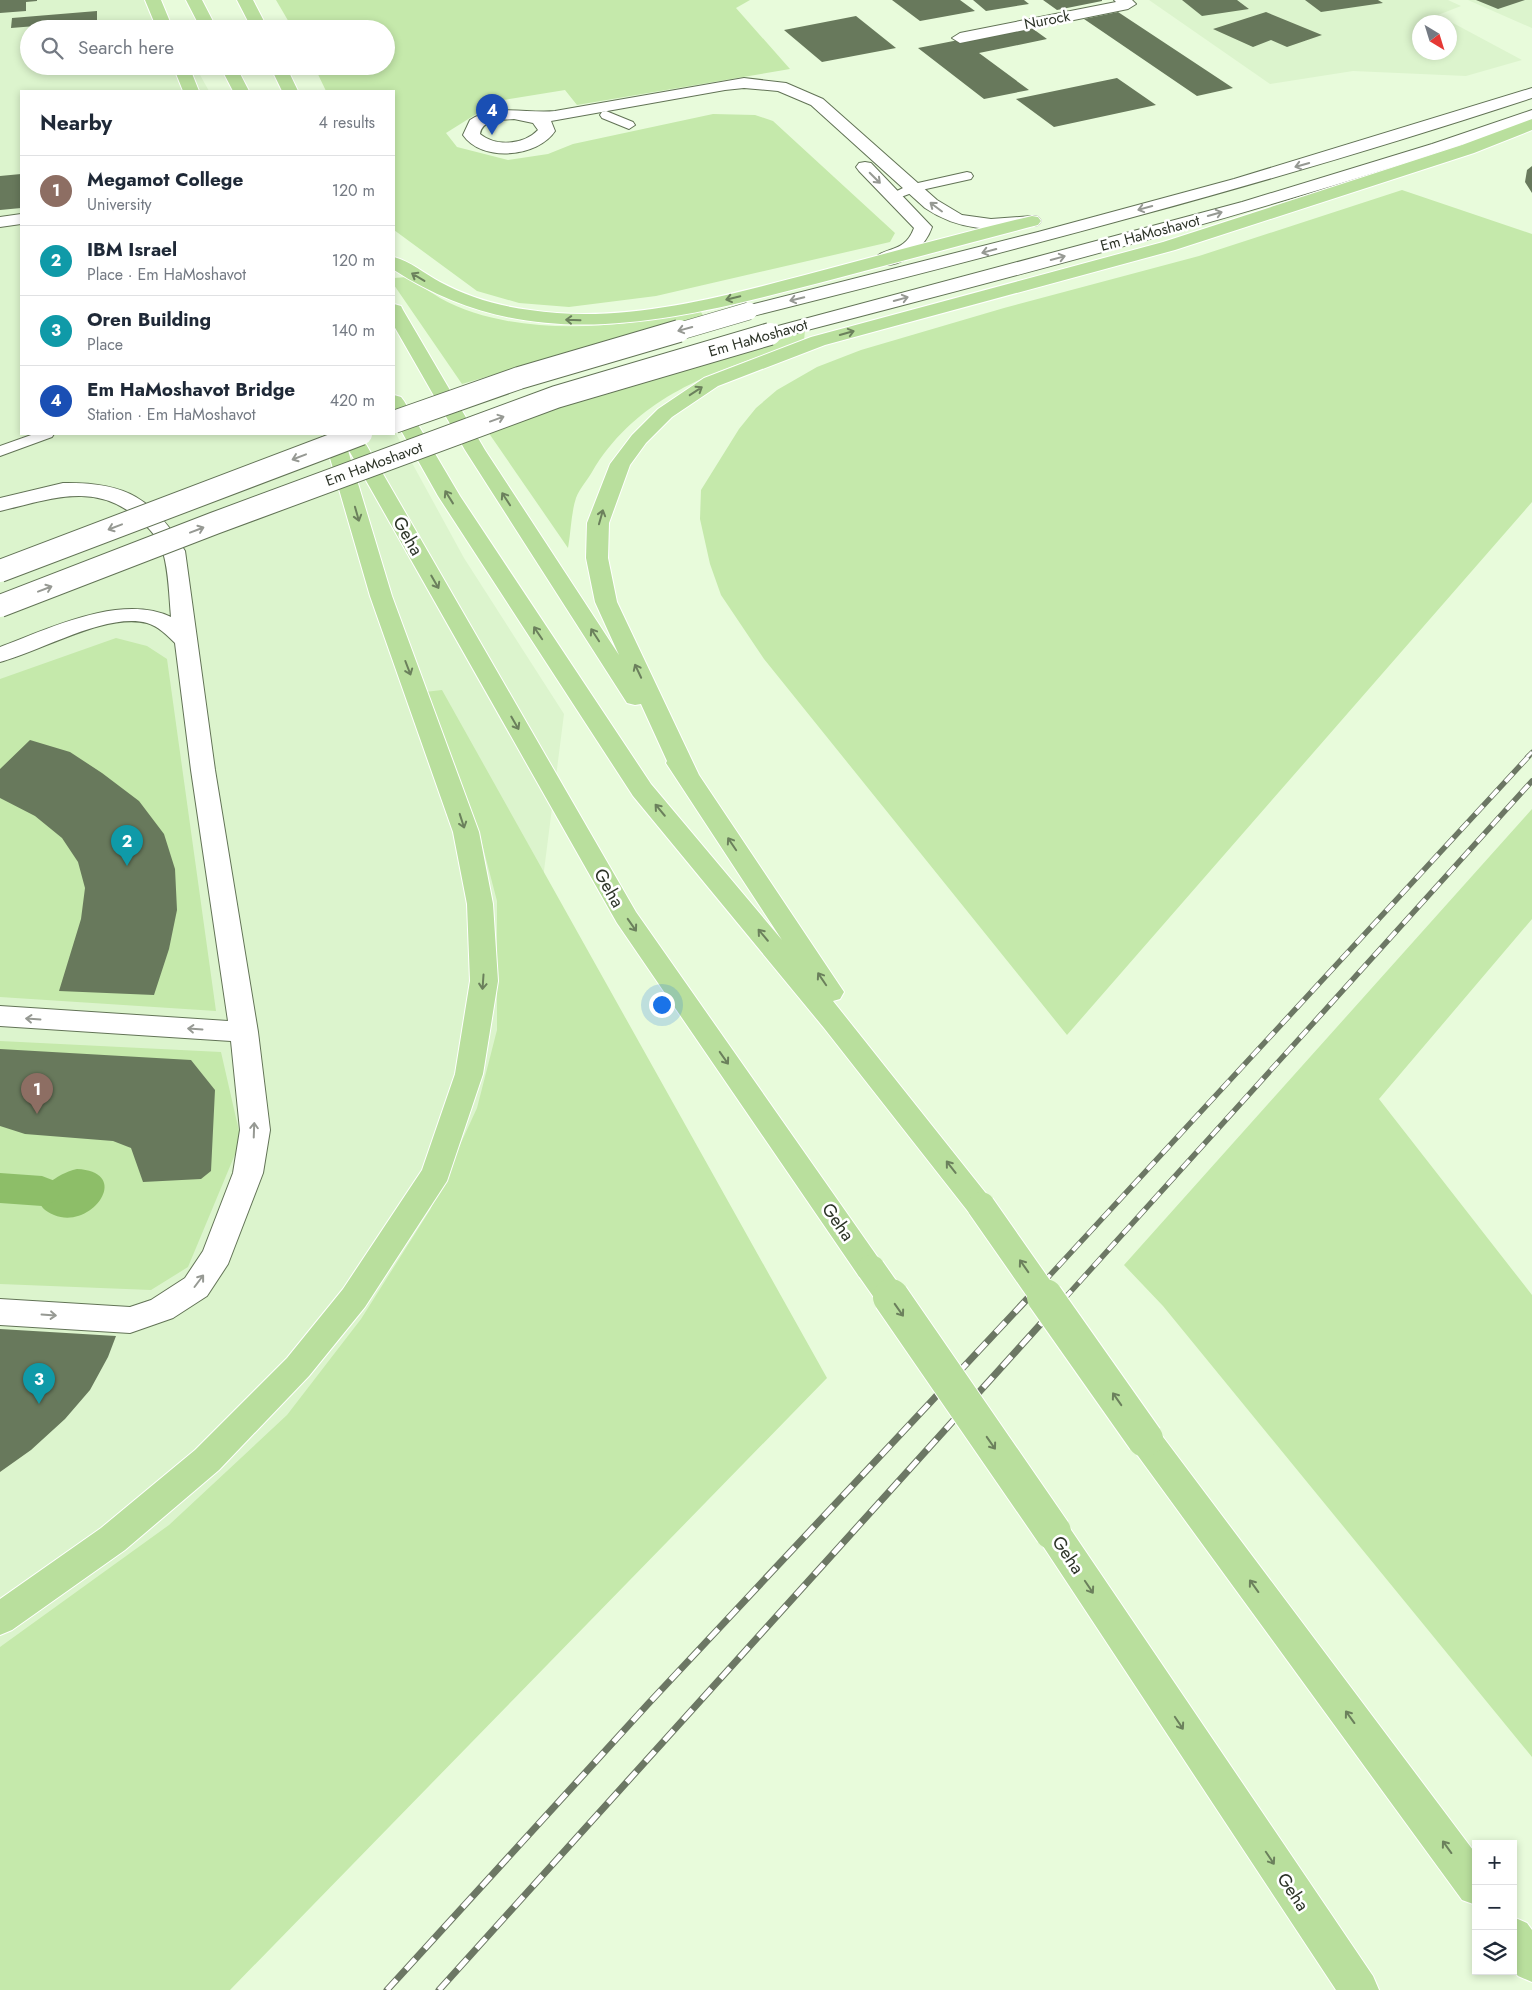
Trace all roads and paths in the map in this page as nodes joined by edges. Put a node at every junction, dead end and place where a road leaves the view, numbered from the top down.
1 (153, 0) edge
2 (194, 0) edge
3 (246, 0) edge
4 (1122, 0) edge
5 (161, 20) edge
6 (204, 20) edge
7 (256, 20) edge
8 (960, 38) dead end
9 (185, 75) edge
10 (233, 75) edge
11 (282, 75) edge
12 (191, 90) edge
13 (240, 90) edge
14 (290, 90) edge
15 (1532, 92) edge
16 (1469, 114) junction
17 (606, 115) junction
18 (1532, 115) edge
19 (535, 118) junction
20 (628, 124) dead end
21 (1532, 124) edge
22 (547, 131) junction
23 (967, 176) dead end
24 (913, 188) junction
25 (1142, 193) dead end
26 (893, 196) junction
27 (1051, 216) dead end
28 (20, 219) edge
29 (1032, 221) junction
30 (0, 222) edge
31 (883, 260) junction
32 (395, 263) edge
33 (395, 312) edge
34 (395, 403) edge
35 (395, 422) edge
36 (45, 435) edge
37 (333, 435) edge
38 (351, 435) edge
39 (358, 435) edge
40 (0, 451) edge
41 (0, 505) edge
42 (0, 571) edge
43 (179, 590) junction
44 (0, 606) edge
45 (94, 622) junction
46 (185, 641) junction
47 (0, 655) edge
48 (688, 779) junction
49 (0, 1016) edge
50 (244, 1032) junction
51 (906, 1108) junction
52 (0, 1312) edge
53 (0, 1620) edge
54 (1475, 1885) edge
55 (1517, 1942) edge
56 (1532, 1962) edge
57 (1358, 1990) edge

1 - 5 highway
2 - 6 highway
3 - 7 highway
4 - 8 main road, Nurock
9 - 12 highway
10 - 13 highway
11 - 14 highway
15 - 16 main road, Em HaMoshavot
16 - 25 main road
16 -> 35 main road, Em HaMoshavot, bridge
17 - 20 lane
17 - 22 main road
17 -> 26 main road
44 -> 18 main road, Em HaMoshavot, bridge
19 - 22 main road
19 - 22 main road
19 - 24 main road
48 -> 21 highway
23 - 24 lane
24 - 26 lane
29 -> 24 main road
26 - 31 main road
27 - 29 main road
28 - 30 main road
29 - 31 highway
31 -> 32 highway
48 -> 33 highway
51 -> 34 highway
36 - 40 lane
37 -> 53 highway
38 -> 57 highway, Geha, bridge
39 -> 42 main road, Em HaMoshavot, bridge
41 - 43 main road
43 - 45 main road
43 - 46 main road
45 - 46 main road
45 - 47 main road
46 - 50 main road
51 -> 48 highway
50 -> 49 main road
52 -> 50 main road
54 -> 51 highway, bridge
55 - 56 highway

